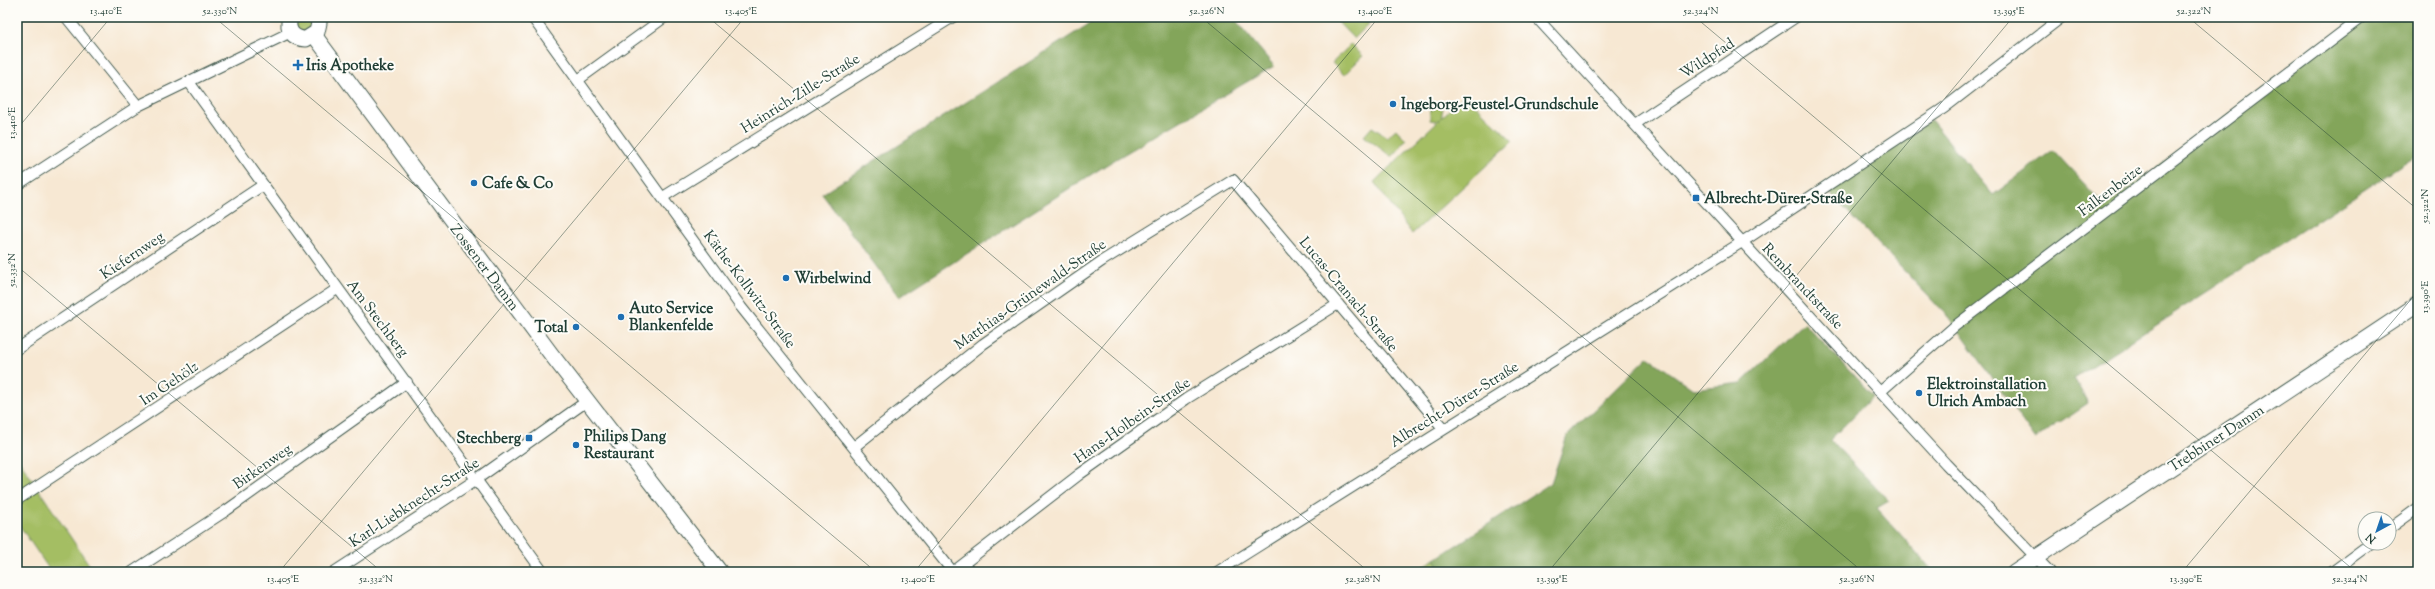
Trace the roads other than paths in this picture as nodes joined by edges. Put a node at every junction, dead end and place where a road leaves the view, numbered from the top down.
1 (66, 17) edge
2 (317, 17) edge
3 (532, 17) edge
4 (665, 17) edge
5 (953, 17) edge
6 (1536, 17) edge
7 (1796, 17) edge
8 (2062, 17) edge
9 (2362, 17) edge
10 (290, 24) edge
11 (314, 35) junction
12 (578, 80) junction
13 (189, 82) junction
14 (138, 106) junction
15 (1635, 124) junction
16 (1233, 180) joint
17 (263, 185) junction
18 (17, 186) edge
19 (663, 197) junction
20 (1742, 242) junction
21 (337, 289) junction
22 (1338, 304) junction
23 (2418, 304) edge
24 (17, 349) edge
25 (407, 382) junction
26 (1880, 392) junction
27 (587, 401) junction
28 (1443, 428) junction
29 (854, 447) junction
30 (477, 480) junction
31 (17, 500) edge
32 (2418, 508) edge
33 (2397, 523) edge
34 (2360, 551) edge
35 (2036, 557) junction
36 (132, 572) edge
37 (334, 572) edge
38 (543, 572) edge
39 (720, 572) edge
40 (953, 572) edge
41 (1217, 572) edge
42 (2014, 572) edge
43 (2050, 572) edge
44 (2332, 572) edge

1 - 14 street
2 - 11 main road
3 - 12 street, Käthe-Kollwitz-Straße
4 - 12 street
5 - 19 street, Heinrich-Zille-Straße
6 - 15 street, Rembrandtstraße
7 - 15 street, Wildpfad
8 - 20 street, Albrecht-Dürer-Straße
9 - 26 street, Falkenbeize
10 - 11 main road
10 - 13 street
11 - 27 main road, Zossener Damm
12 - 19 street, Käthe-Kollwitz-Straße
13 - 14 street
13 - 17 street, Am Stechberg
14 - 18 street
15 - 20 street, Rembrandtstraße
16 - 22 street, Lucas-Cranach-Straße
16 - 29 street, Matthias-Grünewald-Straße
17 - 21 street, Am Stechberg
17 - 24 street, Kiefernweg
19 - 29 street, Käthe-Kollwitz-Straße
20 - 26 street, Rembrandtstraße
20 - 28 street, Albrecht-Dürer-Straße
21 - 25 street, Am Stechberg
21 - 31 street, Im Gehölz
22 - 28 street, Lucas-Cranach-Straße
22 - 40 street, Hans-Holbein-Straße
23 - 35 main road, Trebbiner Damm
25 - 30 street, Am Stechberg
25 - 36 street, Birkenweg
26 - 35 street, Rembrandtstraße
27 - 30 street, Karl-Liebknecht-Straße
27 - 39 main road, Zossener Damm
28 - 41 street, Albrecht-Dürer-Straße
29 - 40 street, Käthe-Kollwitz-Straße
30 - 37 street, Karl-Liebknecht-Straße
30 - 38 street, Am Stechberg
32 - 33 street
34 - 44 street
35 - 42 main road, Trebbiner Damm
35 - 43 street, Rembrandtstraße

